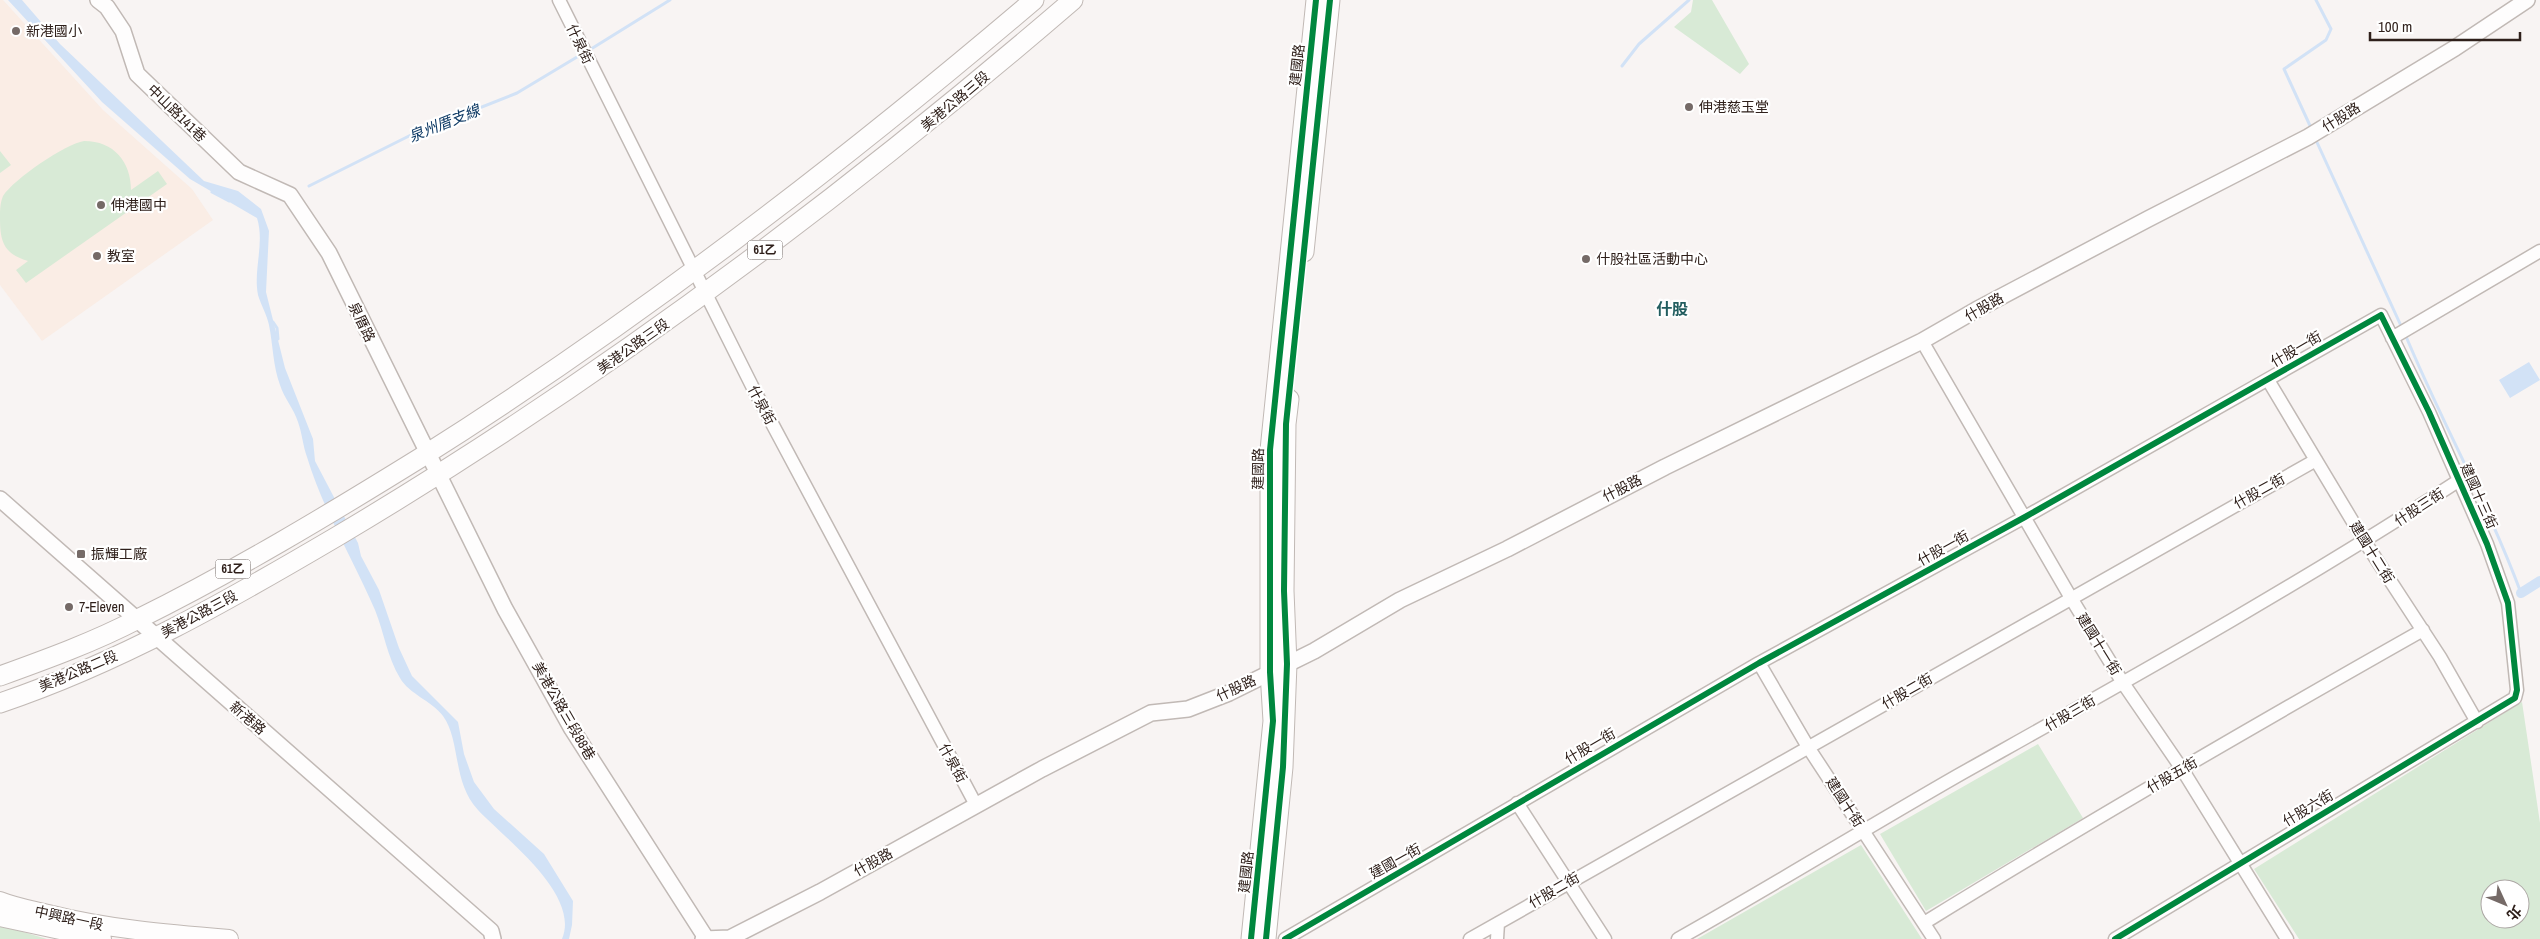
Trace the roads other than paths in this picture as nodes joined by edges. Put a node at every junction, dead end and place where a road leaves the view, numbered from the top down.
1 (98, 0) edge
2 (559, 0) edge
3 (1034, 0) edge
4 (1073, 0) edge
5 (1316, 0) edge
6 (1330, 0) edge
7 (2528, 0) edge
8 (1308, 156) junction
9 (290, 195) joint
10 (2540, 251) edge
11 (695, 271) junction
12 (707, 294) junction
13 (2381, 315) joint
14 (2392, 338) junction
15 (1922, 341) junction
16 (2268, 380) junction
17 (427, 453) junction
18 (2316, 460) junction
19 (438, 476) junction
20 (2458, 480) junction
21 (0, 499) edge
22 (2024, 517) junction
23 (2365, 542) junction
24 (2071, 598) junction
25 (137, 620) junction
26 (2423, 630) junction
27 (155, 637) junction
28 (1758, 663) junction
29 (1279, 668) junction
30 (0, 676) edge
31 (2123, 683) junction
32 (2515, 698) joint
33 (0, 703) edge
34 (2478, 722) junction
35 (1808, 747) junction
36 (2182, 769) junction
37 (1517, 802) junction
38 (976, 805) junction
39 (1863, 830) junction
40 (2240, 864) junction
41 (1569, 882) junction
42 (0, 901) edge
43 (0, 917) edge
44 (1498, 923) junction
45 (1924, 923) junction
46 (158, 936) edge
47 (102, 939) edge
48 (229, 939) edge
49 (493, 939) edge
50 (704, 939) edge
51 (1252, 939) edge
52 (1266, 939) edge
53 (1285, 939) edge
54 (1470, 939) edge
55 (1497, 939) edge
56 (1605, 939) edge
57 (1678, 939) edge
58 (1934, 939) edge
59 (2115, 939) edge
60 (2287, 939) edge

1 - 9 street, 中山路141巷
2 - 11 street, 什泉街
3 - 11 main road, 美港公路三段 / 61乙
4 - 12 main road, 美港公路三段 / 61乙
5 - 8 main road, 建國路
6 - 8 main road, 建國路
7 - 15 street, 什股路
8 - 29 main road, 建國路
9 - 17 street, 泉厝路
10 - 14 street
11 - 12 street, 什泉街
11 - 17 main road, 美港公路三段 / 61乙
12 - 19 main road, 美港公路三段 / 61乙
12 - 38 street, 什泉街
13 - 14 street, 建國十三街
13 - 16 street, 什股一街
14 - 20 street, 建國十三街
15 - 22 street, 建國十一街
15 - 29 street, 什股路
16 - 18 street, 建國十二街
16 - 22 street, 什股一街
17 - 19 street, 泉厝路
17 - 25 main road, 美港公路三段 / 61乙
18 - 23 street, 建國十二街
18 - 24 street, 什股二街
19 - 27 main road, 美港公路三段 / 61乙
19 - 50 street, 美港公路三段88巷
20 - 23 street, 什股三街
20 - 32 street, 建國十三街
21 - 25 street, 新港路
22 - 24 street, 建國十一街
22 - 28 street, 什股一街
23 - 26 street, 建國十二街
23 - 31 street, 什股三街
24 - 31 street, 建國十一街
24 - 35 street, 什股二街
25 - 27 street, 新港路
25 - 30 main road, 美港公路二段 / 61乙
26 - 34 street, 建國十二街
26 - 36 street, 什股五街
27 - 33 main road, 美港公路二段 / 61乙
27 - 49 street, 新港路
28 - 35 street, 建國十街
28 - 37 street, 什股一街
29 - 38 street, 什股路
29 - 51 main road, 建國路
29 - 52 main road, 建國路
31 - 36 street, 建國十一街
31 - 39 street, 什股三街
32 - 34 street, 什股六街
34 - 40 street, 什股六街
35 - 39 street, 建國十街
35 - 41 street, 什股二街
36 - 40 street, 建國十一街
36 - 45 street, 什股五街
37 - 41 street
37 - 53 street, 建國一街
38 - 50 street, 什股路
39 - 45 street, 建國十街
39 - 57 street, 什股三街
40 - 59 street, 什股六街
40 - 60 street, 建國十一街
41 - 44 street, 什股二街
41 - 56 street
42 - 46 main road, 中興路一段
43 - 47 main road, 中興路一段
44 - 54 street, 什股二街
44 - 55 street
45 - 58 street, 建國十街
46 - 48 main road, 中興路一段

